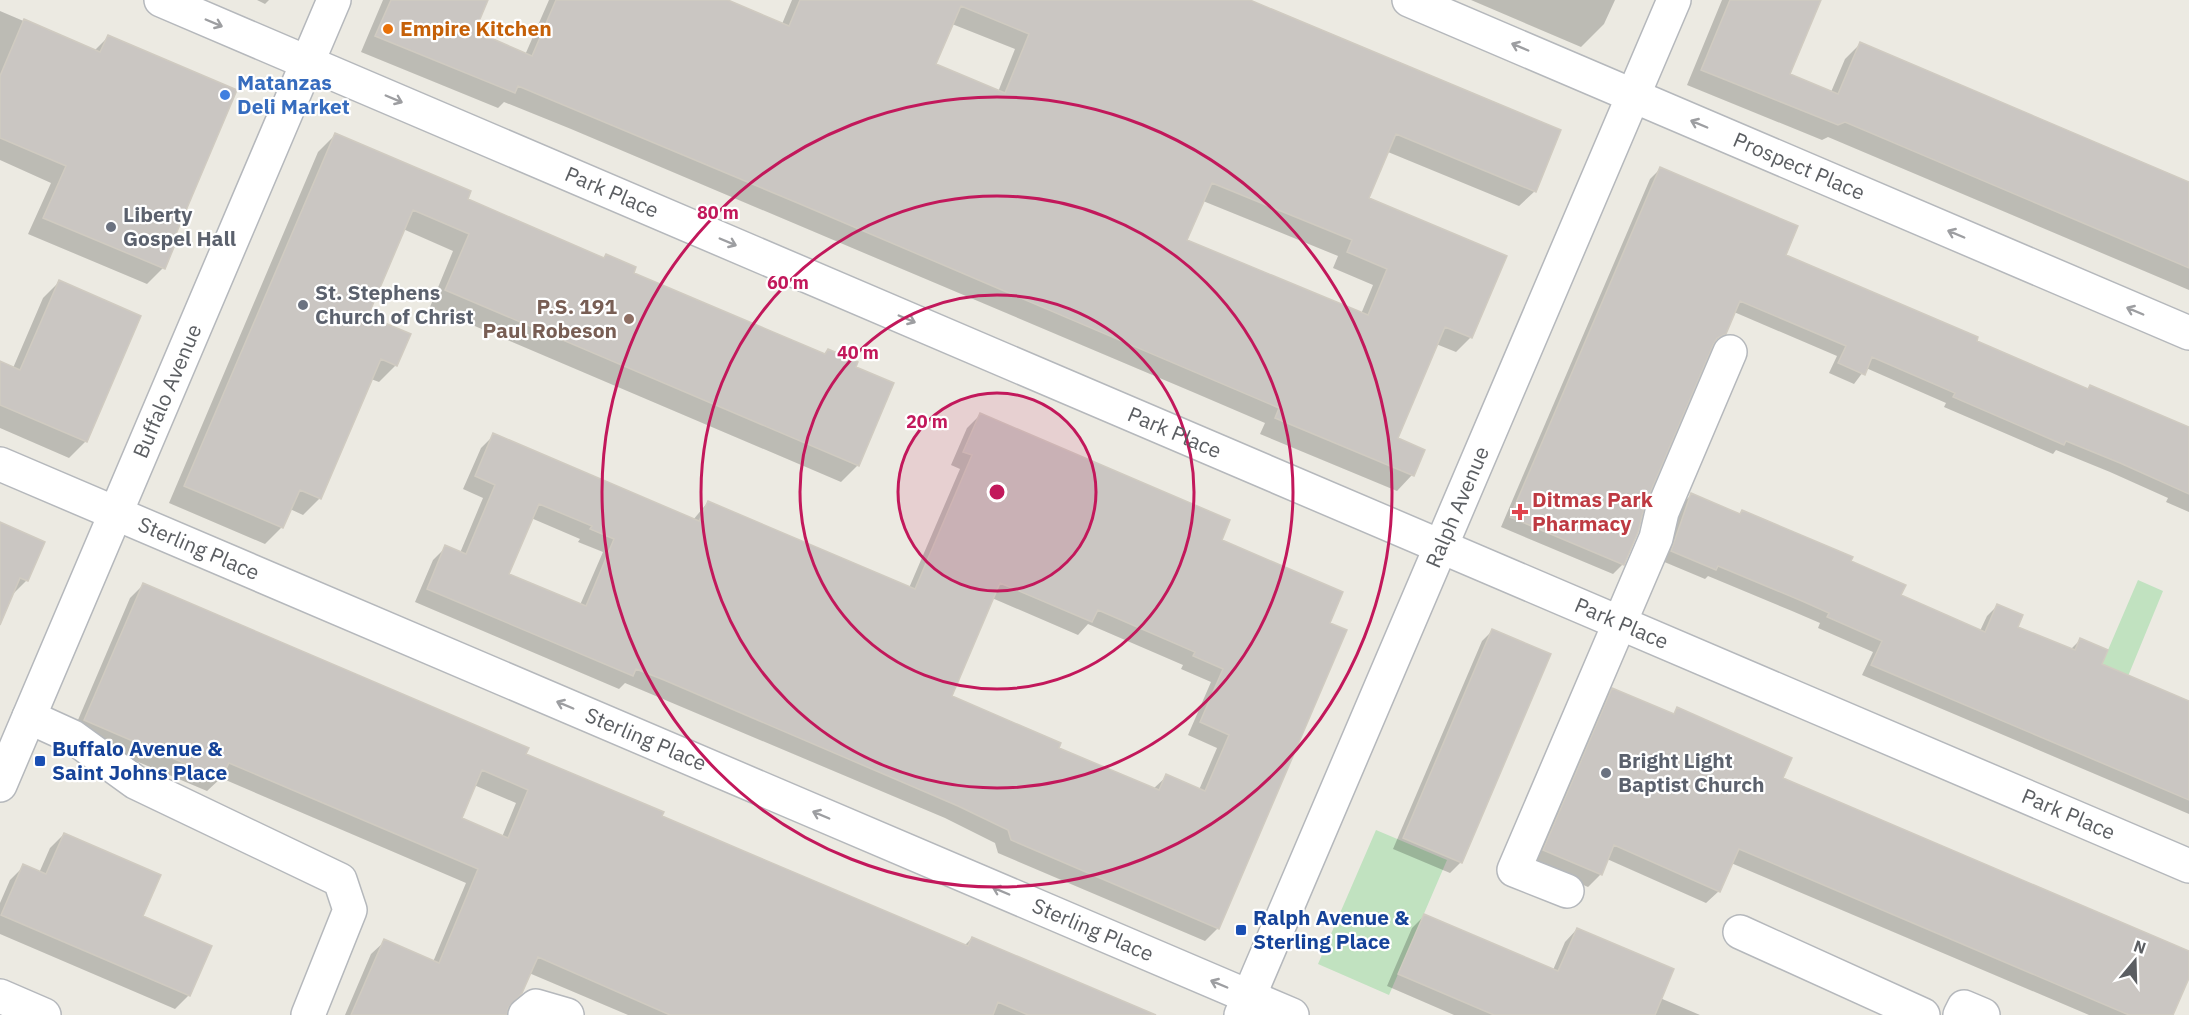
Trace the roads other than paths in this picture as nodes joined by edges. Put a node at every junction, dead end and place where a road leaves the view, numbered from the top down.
1 (160, 0) edge
2 (334, 0) edge
3 (1409, 0) edge
4 (1674, 0) edge
5 (308, 63) junction
6 (1633, 96) junction
7 (2189, 333) edge
8 (1730, 352) dead end
9 (0, 464) edge
10 (116, 514) junction
11 (1441, 546) junction
12 (1620, 623) junction
13 (29, 717) junction
14 (0, 785) edge
15 (2189, 866) edge
16 (1568, 891) dead end
17 (1740, 932) dead end
18 (0, 996) edge
19 (1245, 1006) edge
20 (44, 1015) edge
21 (308, 1015) edge
22 (525, 1015) edge
23 (567, 1015) edge
24 (1292, 1015) edge
25 (1923, 1015) edge
26 (1960, 1015) edge
27 (1983, 1015) edge

1 -> 5 street, Park Place
2 - 5 street, Buffalo Avenue
6 -> 3 street, Prospect Place
4 - 6 street, Ralph Avenue
5 - 10 street, Buffalo Avenue
5 -> 11 street, Park Place
7 -> 6 street, Prospect Place
6 - 11 street, Ralph Avenue
8 - 12 street
9 - 10 street, Sterling Place
10 - 13 street, Buffalo Avenue
19 -> 10 street, Sterling Place
11 - 12 street, Park Place
11 - 19 street, Ralph Avenue
12 - 15 street, Park Place
12 - 16 street
13 - 14 street, Buffalo Avenue
13 - 21 street
17 - 25 street
18 - 20 street
19 - 24 street, Sterling Place
22 - 23 street
26 - 27 street

